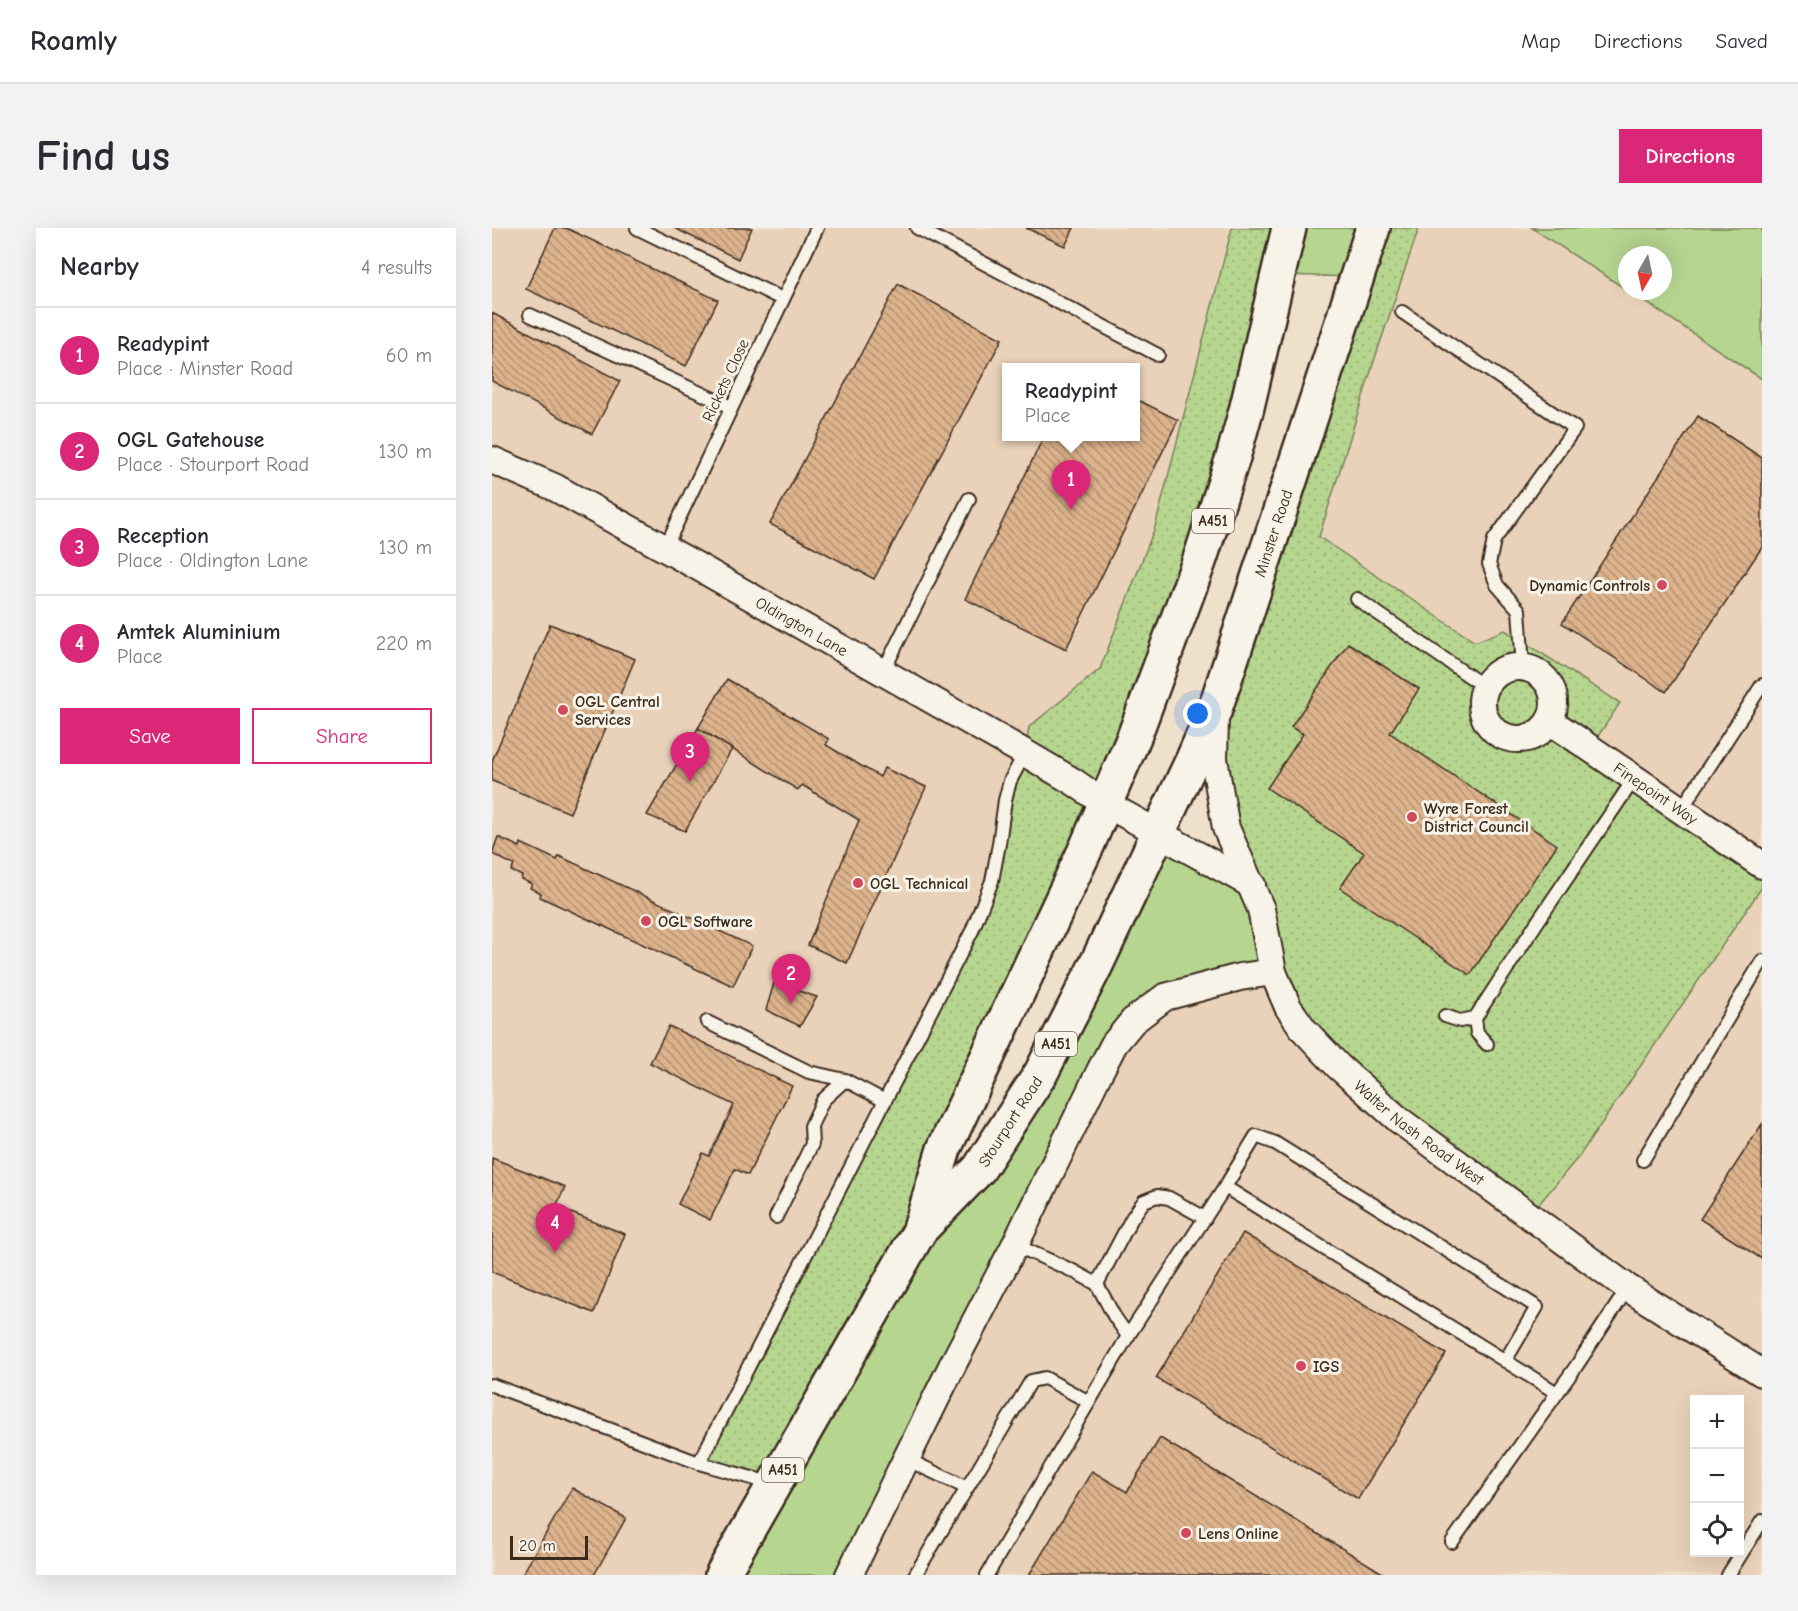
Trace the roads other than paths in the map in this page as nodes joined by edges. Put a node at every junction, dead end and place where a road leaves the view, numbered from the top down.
1 (637, 228) edge
2 (817, 228) edge
3 (916, 228) edge
4 (1289, 228) edge
5 (1372, 228) edge
6 (782, 299) junction
7 (1402, 312) dead end
8 (530, 315) dead end
9 (1158, 355) dead end
10 (731, 407) junction
11 (492, 460) edge
12 (969, 499) dead end
13 (664, 548) junction
14 (1357, 599) dead end
15 (1523, 667) junction
16 (883, 672) junction
17 (1762, 685) edge
18 (1485, 687) junction
19 (1215, 709) junction
20 (1550, 721) junction
21 (1025, 753) junction
22 (1634, 779) junction
23 (1106, 804) junction
24 (1681, 810) junction
25 (1157, 833) junction
26 (1762, 865) edge
27 (1252, 885) junction
28 (1762, 961) edge
29 (1273, 972) junction
30 (1445, 1016) dead end
31 (1475, 1018) junction
32 (706, 1022) dead end
33 (1487, 1044) dead end
34 (845, 1080) junction
35 (885, 1101) junction
36 (1643, 1160) dead end
37 (1225, 1187) junction
38 (776, 1217) dead end
39 (1204, 1218) junction
40 (918, 1232) junction
41 (1015, 1245) junction
42 (1097, 1284) junction
43 (1628, 1288) junction
44 (1128, 1336) junction
45 (1505, 1361) junction
46 (1762, 1373) edge
47 (492, 1385) edge
48 (1557, 1393) junction
49 (1089, 1402) junction
50 (906, 1460) junction
51 (699, 1463) junction
52 (774, 1485) junction
53 (967, 1488) junction
54 (1762, 1521) edge
55 (1452, 1542) dead end
56 (722, 1575) edge
57 (849, 1575) edge
58 (915, 1575) edge
59 (987, 1575) edge
60 (1728, 1575) edge

1 - 6 lane
2 - 6 lane, Rickets Close
3 - 9 lane
4 - 23 main road, A451
5 - 19 main road, Minster Road / A451
6 - 10 lane, Rickets Close
7 - 15 lane
8 - 10 lane
10 - 13 lane, Rickets Close
11 - 13 street, Oldington Lane
12 - 16 lane
13 - 16 street, Oldington Lane
14 - 18 lane
15 - 18 street
15 - 20 street
16 - 21 street, Oldington Lane
17 - 24 lane
18 - 20 street
19 - 25 main road, Minster Road / A451
19 - 27 street, Walter Nash Road West
20 - 22 street, Finepoint Way
21 - 23 street, Oldington Lane
21 - 35 lane
22 - 24 street, Finepoint Way
22 - 31 lane
23 - 25 street, Oldington Lane
23 - 40 main road, Stourport Road / A451
24 - 26 street, Finepoint Way
25 - 27 street
25 - 40 main road, Stourport Road / A451
27 - 29 street, Walter Nash Road West
28 - 36 lane
29 - 41 street
29 - 43 street, Walter Nash Road West
30 - 31 lane
31 - 33 lane
32 - 34 lane
34 - 35 lane
34 - 38 lane
35 - 51 lane
37 - 39 lane
37 - 45 lane
37 - 45 lane
39 - 42 lane
39 - 44 lane
40 - 52 main road, Stourport Road / A451
41 - 42 lane
41 - 50 street
42 - 44 lane
43 - 46 street, Walter Nash Road West
43 - 48 lane
44 - 49 lane
45 - 48 lane
47 - 51 lane
48 - 55 lane
49 - 53 lane
49 - 59 lane
50 - 53 lane
50 - 57 street
51 - 52 lane
52 - 56 main road, Stourport Road / A451
53 - 58 lane
54 - 60 lane

